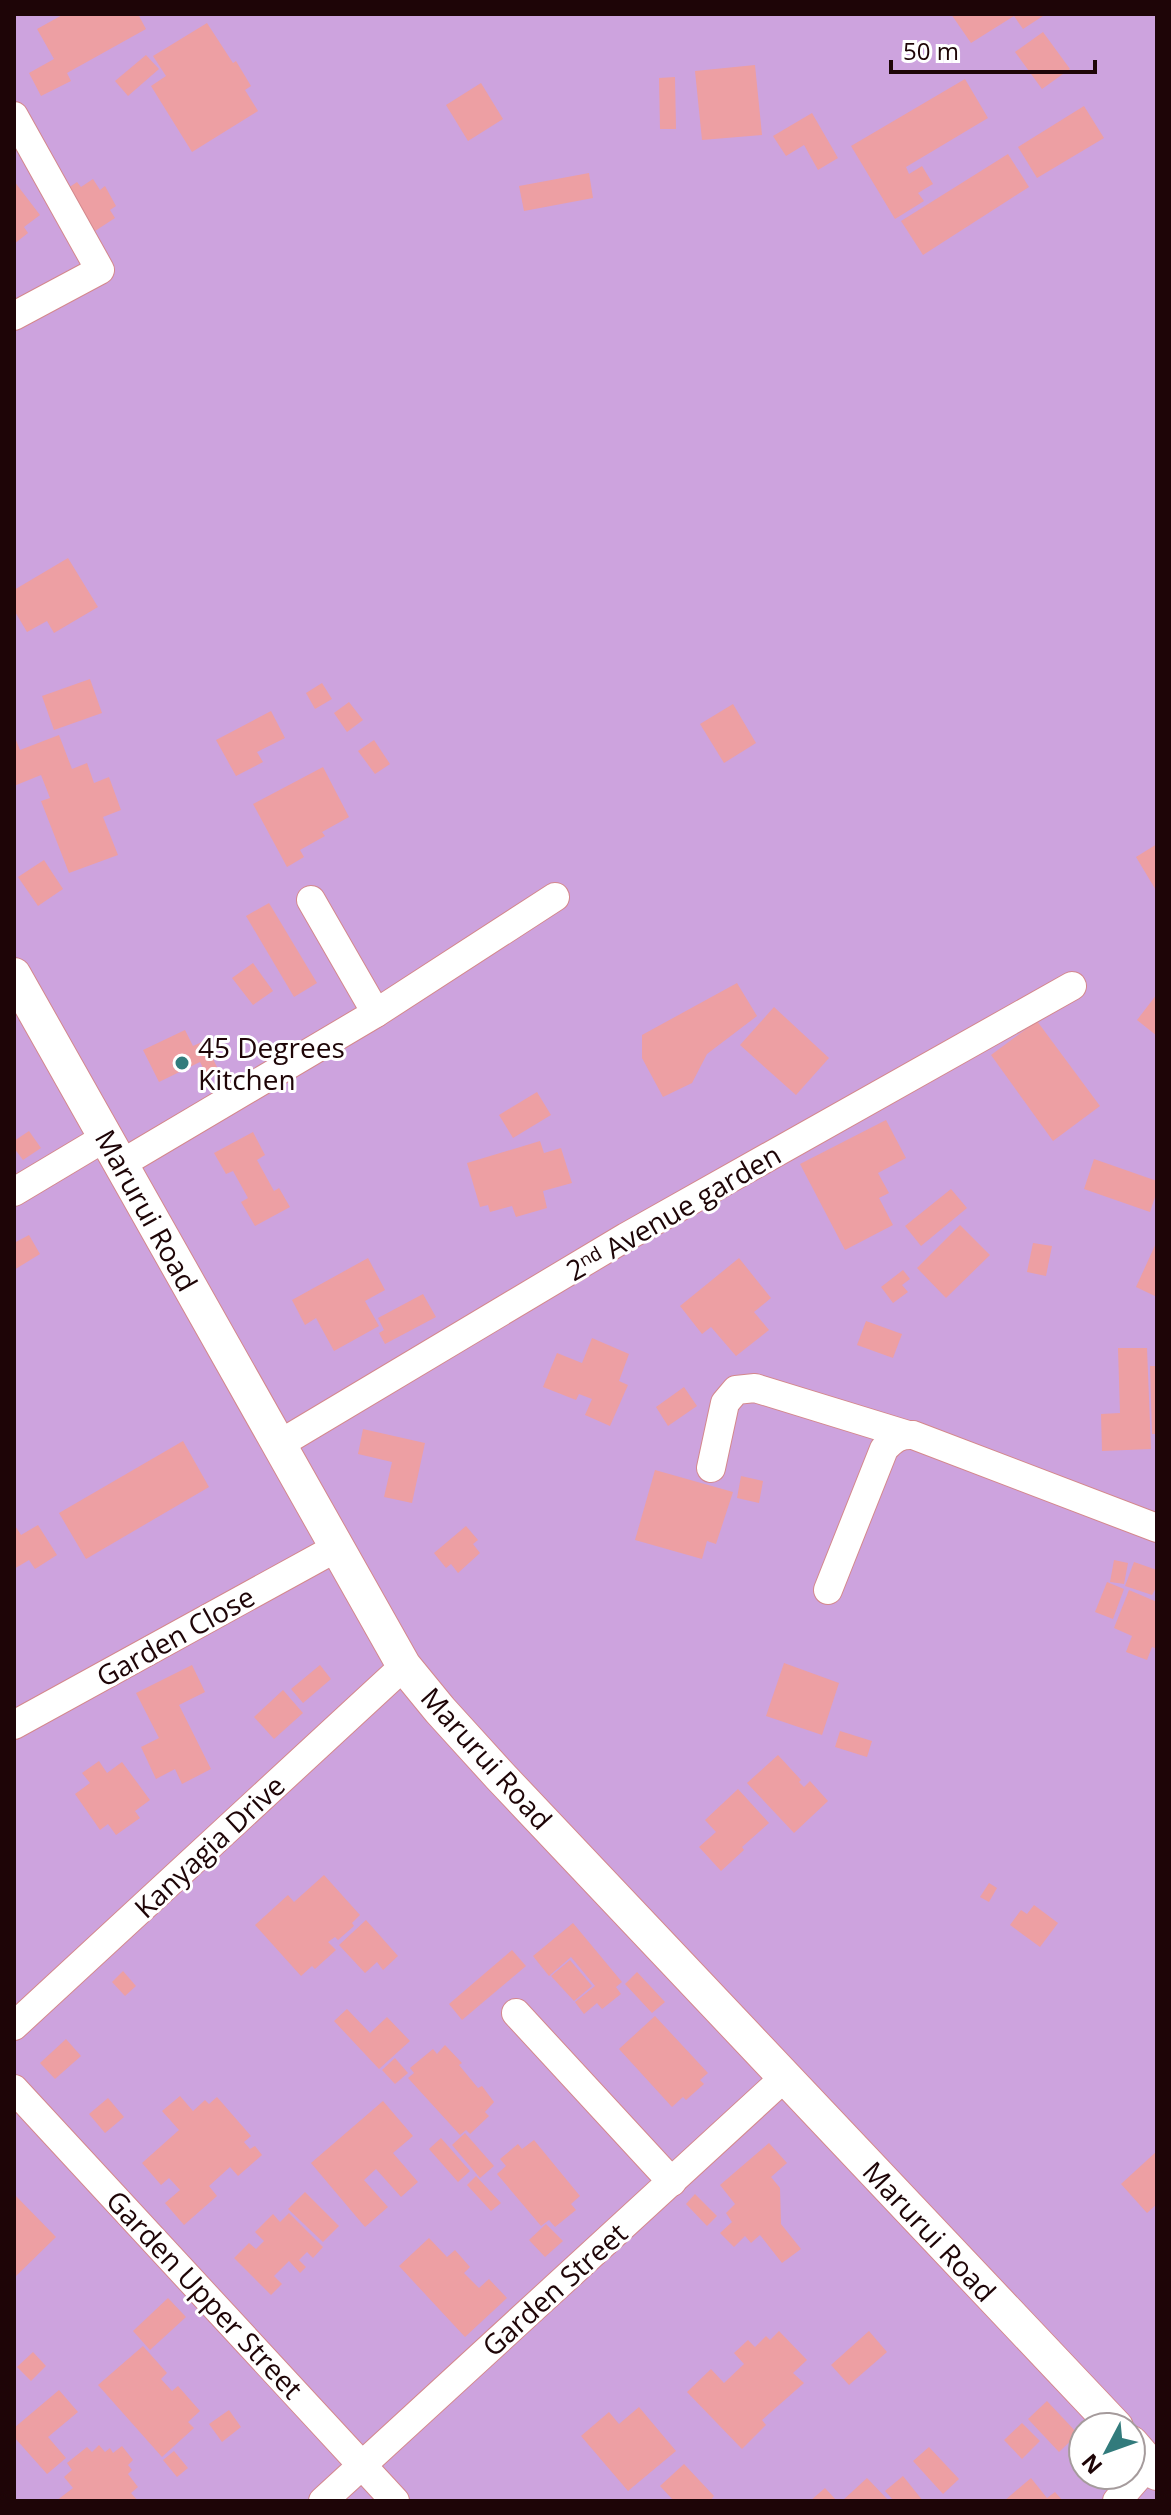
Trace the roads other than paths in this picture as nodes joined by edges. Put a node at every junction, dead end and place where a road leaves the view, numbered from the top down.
1 (14, 116) edge
2 (14, 316) edge
3 (555, 897) dead end
4 (311, 900) dead end
5 (14, 975) edge
6 (1072, 986) dead end
7 (376, 1013) junction
8 (114, 1150) junction
9 (14, 1192) edge
10 (908, 1435) junction
11 (278, 1445) junction
12 (711, 1468) dead end
13 (1157, 1528) edge
14 (336, 1548) junction
15 (828, 1590) dead end
16 (404, 1666) junction
17 (14, 1725) edge
18 (516, 2013) dead end
19 (14, 2026) edge
20 (785, 2077) junction
21 (14, 2089) edge
22 (672, 2182) junction
23 (1101, 2411) edge
24 (363, 2464) junction
25 (323, 2501) edge
26 (395, 2501) edge

1 - 2 street
3 - 7 street
4 - 7 street
5 - 8 street, Marurui Road
6 - 11 street, 2ⁿᵈ Avenue garden
7 - 8 street
8 - 9 street
8 - 11 street, Marurui Road
10 - 12 street
10 - 13 street
10 - 15 street
11 - 14 street, Marurui Road
14 - 16 street, Marurui Road
14 - 17 street, Garden Close
16 - 19 street, Kanyagia Drive
16 - 20 street, Marurui Road
18 - 22 street
20 - 22 street, Garden Street
20 - 23 street, Marurui Road
21 - 24 street, Garden Upper Street
22 - 24 street, Garden Street
24 - 25 street, Garden Street
24 - 26 street, Garden Upper Street

